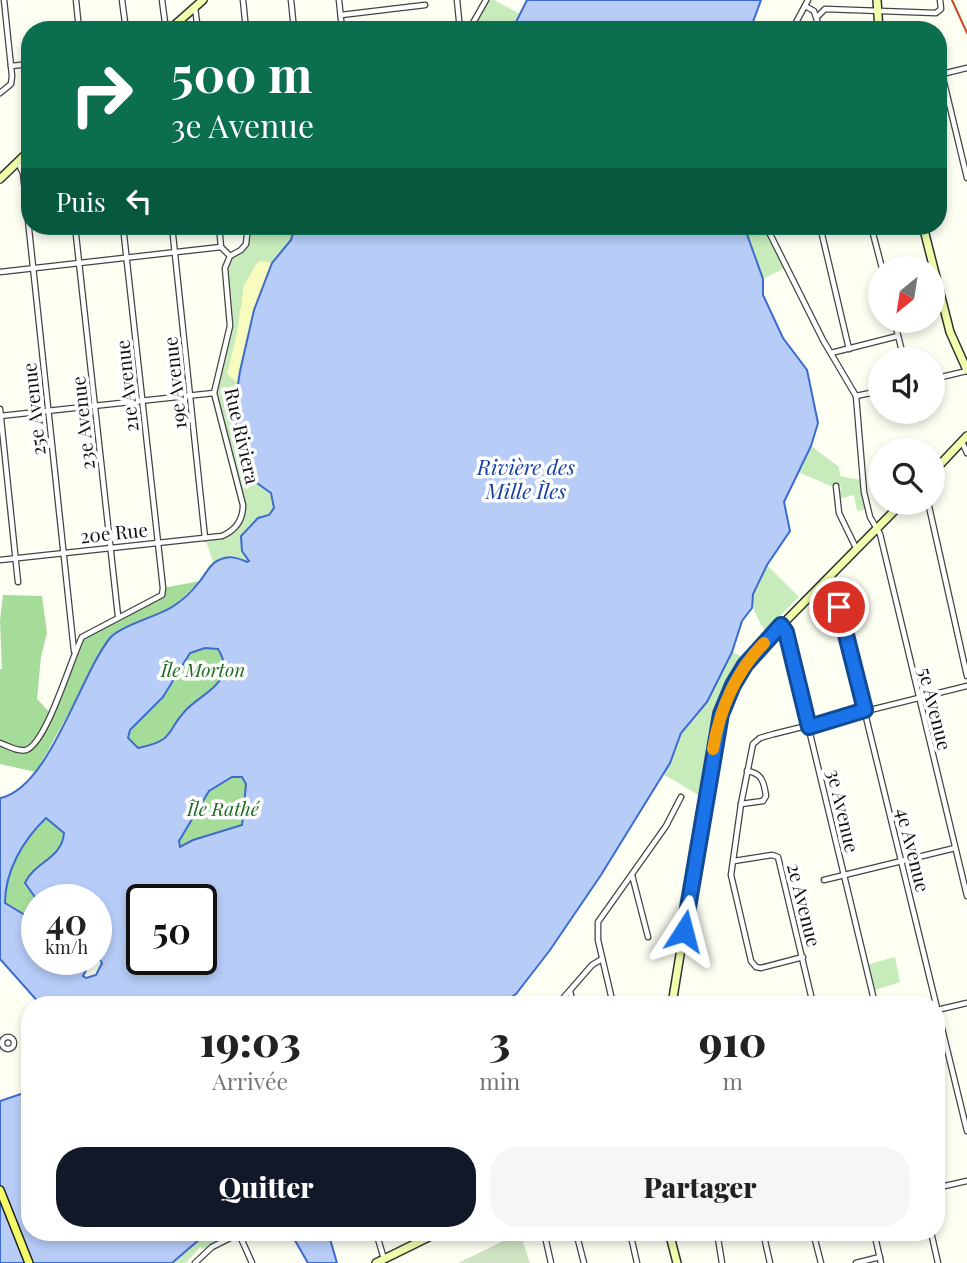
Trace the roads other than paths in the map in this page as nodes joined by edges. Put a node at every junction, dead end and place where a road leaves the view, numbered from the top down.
1 (4, 0) edge
2 (76, 0) edge
3 (122, 0) edge
4 (162, 0) edge
5 (243, 0) edge
6 (291, 0) edge
7 (339, 0) edge
8 (457, 0) edge
9 (485, 0) edge
10 (877, 0) edge
11 (940, 0) edge
12 (200, 2) edge
13 (806, 3) edge
14 (425, 5) dead end
15 (878, 11) junction
16 (341, 15) junction
17 (817, 17) junction
18 (78, 21) edge
19 (124, 21) edge
20 (166, 21) edge
21 (178, 21) edge
22 (199, 21) edge
23 (245, 21) edge
24 (293, 21) edge
25 (341, 21) edge
26 (459, 21) edge
27 (474, 21) edge
28 (797, 21) edge
29 (818, 21) edge
30 (879, 21) edge
31 (21, 65) edge
32 (11, 66) junction
33 (967, 68) edge
34 (947, 72) edge
35 (0, 93) edge
36 (947, 101) edge
37 (21, 158) edge
38 (17, 162) junction
39 (21, 169) edge
40 (0, 178) edge
41 (967, 178) edge
42 (29, 235) edge
43 (76, 235) edge
44 (124, 235) edge
45 (173, 235) edge
46 (220, 235) edge
47 (247, 235) edge
48 (771, 235) edge
49 (822, 235) edge
50 (873, 235) edge
51 (925, 235) edge
52 (221, 247) junction
53 (175, 252) junction
54 (230, 256) junction
55 (878, 256) edge
56 (127, 258) junction
57 (79, 263) junction
58 (32, 269) junction
59 (0, 272) edge
60 (897, 333) edge
61 (898, 336) junction
62 (901, 347) edge
63 (849, 349) junction
64 (831, 354) junction
65 (965, 360) edge
66 (967, 371) edge
67 (945, 376) edge
68 (214, 393) junction
69 (868, 394) edge
70 (190, 395) junction
71 (856, 396) junction
72 (142, 400) junction
73 (95, 405) junction
74 (0, 409) edge
75 (48, 410) junction
76 (0, 416) edge
77 (964, 439) edge
78 (967, 453) edge
79 (945, 459) edge
80 (836, 486) dead end
81 (890, 515) edge
82 (931, 515) edge
83 (876, 529) junction
84 (230, 533) joint
85 (205, 538) junction
86 (158, 543) junction
87 (111, 548) junction
88 (856, 548) junction
89 (64, 553) junction
90 (15, 558) junction
91 (0, 560) edge
92 (829, 576) junction
93 (18, 582) dead end
94 (118, 616) junction
95 (781, 625) junction
96 (74, 655) junction
97 (967, 676) edge
98 (967, 686) edge
99 (918, 698) junction
100 (865, 710) junction
101 (809, 727) junction
102 (0, 743) edge
103 (747, 771) junction
104 (681, 797) dead end
105 (741, 804) junction
106 (955, 848) junction
107 (734, 861) junction
108 (901, 861) junction
109 (632, 874) junction
110 (844, 876) junction
111 (824, 880) dead end
112 (967, 896) edge
113 (648, 937) dead end
114 (803, 957) junction
115 (602, 959) junction
116 (570, 990) junction
117 (565, 996) edge
118 (571, 996) edge
119 (611, 996) edge
120 (673, 996) edge
121 (811, 996) edge
122 (873, 996) edge
123 (933, 996) edge
124 (967, 1003) edge
125 (945, 1009) edge
126 (945, 1043) edge
127 (967, 1131) edge
128 (967, 1181) edge
129 (945, 1186) edge
130 (0, 1190) edge
131 (225, 1241) edge
132 (242, 1241) edge
133 (377, 1241) edge
134 (421, 1241) edge
135 (546, 1241) edge
136 (578, 1241) edge
137 (632, 1241) edge
138 (671, 1241) edge
139 (719, 1241) edge
140 (765, 1241) edge
141 (815, 1241) edge
142 (876, 1241) edge
143 (933, 1241) edge
144 (880, 1260) edge
145 (380, 1261) edge
146 (29, 1263) edge
147 (195, 1263) edge
148 (252, 1263) edge
149 (551, 1263) edge
150 (584, 1263) edge
151 (637, 1263) edge
152 (677, 1263) edge
153 (723, 1263) edge
154 (770, 1263) edge
155 (821, 1263) edge
156 (856, 1263) edge
157 (938, 1263) edge

1 - 32 street
2 - 18 street
3 - 19 street
4 - 20 street
5 - 23 street
6 - 24 street
7 - 16 street
8 - 26 street
9 - 27 street
10 - 15 main road
11 - 15 street
12 - 21 main road
12 - 22 street
13 - 17 street
13 - 28 street
14 - 16 street
15 - 17 street
15 - 30 main road
16 - 25 street
17 - 29 street
31 - 32 street
32 - 35 street
33 - 34 street
36 - 41 street
37 - 38 main road
38 - 39 street, 25e Avenue
38 - 40 main road
42 - 58 street, 25e Avenue
43 - 57 street, 23e Avenue
44 - 56 street, 21e Avenue
45 - 53 street, 19e Avenue
46 - 52 street
47 - 54 street, Rue Riviera
48 - 64 street
49 - 63 street
50 - 55 street
51 - 65 main road
52 - 53 street
52 - 54 street
53 - 56 street
53 - 70 street, 19e Avenue
54 - 68 street, Rue Riviera
56 - 57 street
56 - 72 street, 21e Avenue
57 - 58 street
57 - 73 street, 23e Avenue
58 - 59 street
58 - 75 street, 25e Avenue
60 - 61 street
61 - 62 street
61 - 63 street
63 - 64 street
64 - 71 street
65 - 66 main road
66 - 67 street
68 - 70 street
68 - 84 street, Rue Riviera
69 - 71 street
70 - 72 street
70 - 85 street, 19e Avenue
71 - 83 street, 5e Avenue
72 - 73 street
72 - 86 street, 21e Avenue
73 - 75 street
73 - 87 street, 23e Avenue
74 - 76 street
75 - 76 street
75 - 89 street, 25e Avenue
76 - 90 street
77 - 78 street
77 - 79 main road
80 - 88 street
81 - 83 main road
82 - 97 street
83 - 88 main road
83 - 99 street, 5e Avenue
84 - 85 street, 20e Rue
85 - 86 street, 20e Rue
86 - 87 street, 20e Rue
86 - 94 street
87 - 89 street, 20e Rue
87 - 94 street, 23e Avenue
88 - 92 main road
89 - 90 street, 20e Rue
89 - 96 street, 25e Avenue
90 - 91 street, 20e Rue
90 - 93 street
92 - 95 main road
92 - 100 street, 4e Avenue
94 - 96 street
95 - 101 street, 3e Avenue
95 - 120 main road
96 - 102 street
98 - 99 street
99 - 100 street
99 - 106 street, 5e Avenue
100 - 101 street
100 - 108 street, 4e Avenue
101 - 103 street
101 - 110 street, 3e Avenue
103 - 105 street
103 - 105 street
104 - 109 street
105 - 107 street
106 - 108 street
106 - 112 street, 5e Avenue
107 - 114 street, 2e Avenue
107 - 114 street
108 - 110 street
108 - 123 street, 4e Avenue
109 - 113 street
109 - 115 street
110 - 111 street
110 - 122 street, 3e Avenue
114 - 121 street, 2e Avenue
115 - 116 street
115 - 119 street
116 - 117 street
116 - 118 street
124 - 125 street
126 - 127 street, 4e Avenue
128 - 129 street
130 - 146 main road
131 - 147 street
132 - 148 street
133 - 145 street
134 - 145 main road
135 - 149 street
136 - 150 street
137 - 151 street
138 - 152 main road
139 - 153 street
140 - 154 street
141 - 155 street
142 - 144 street
143 - 157 street
144 - 156 street

